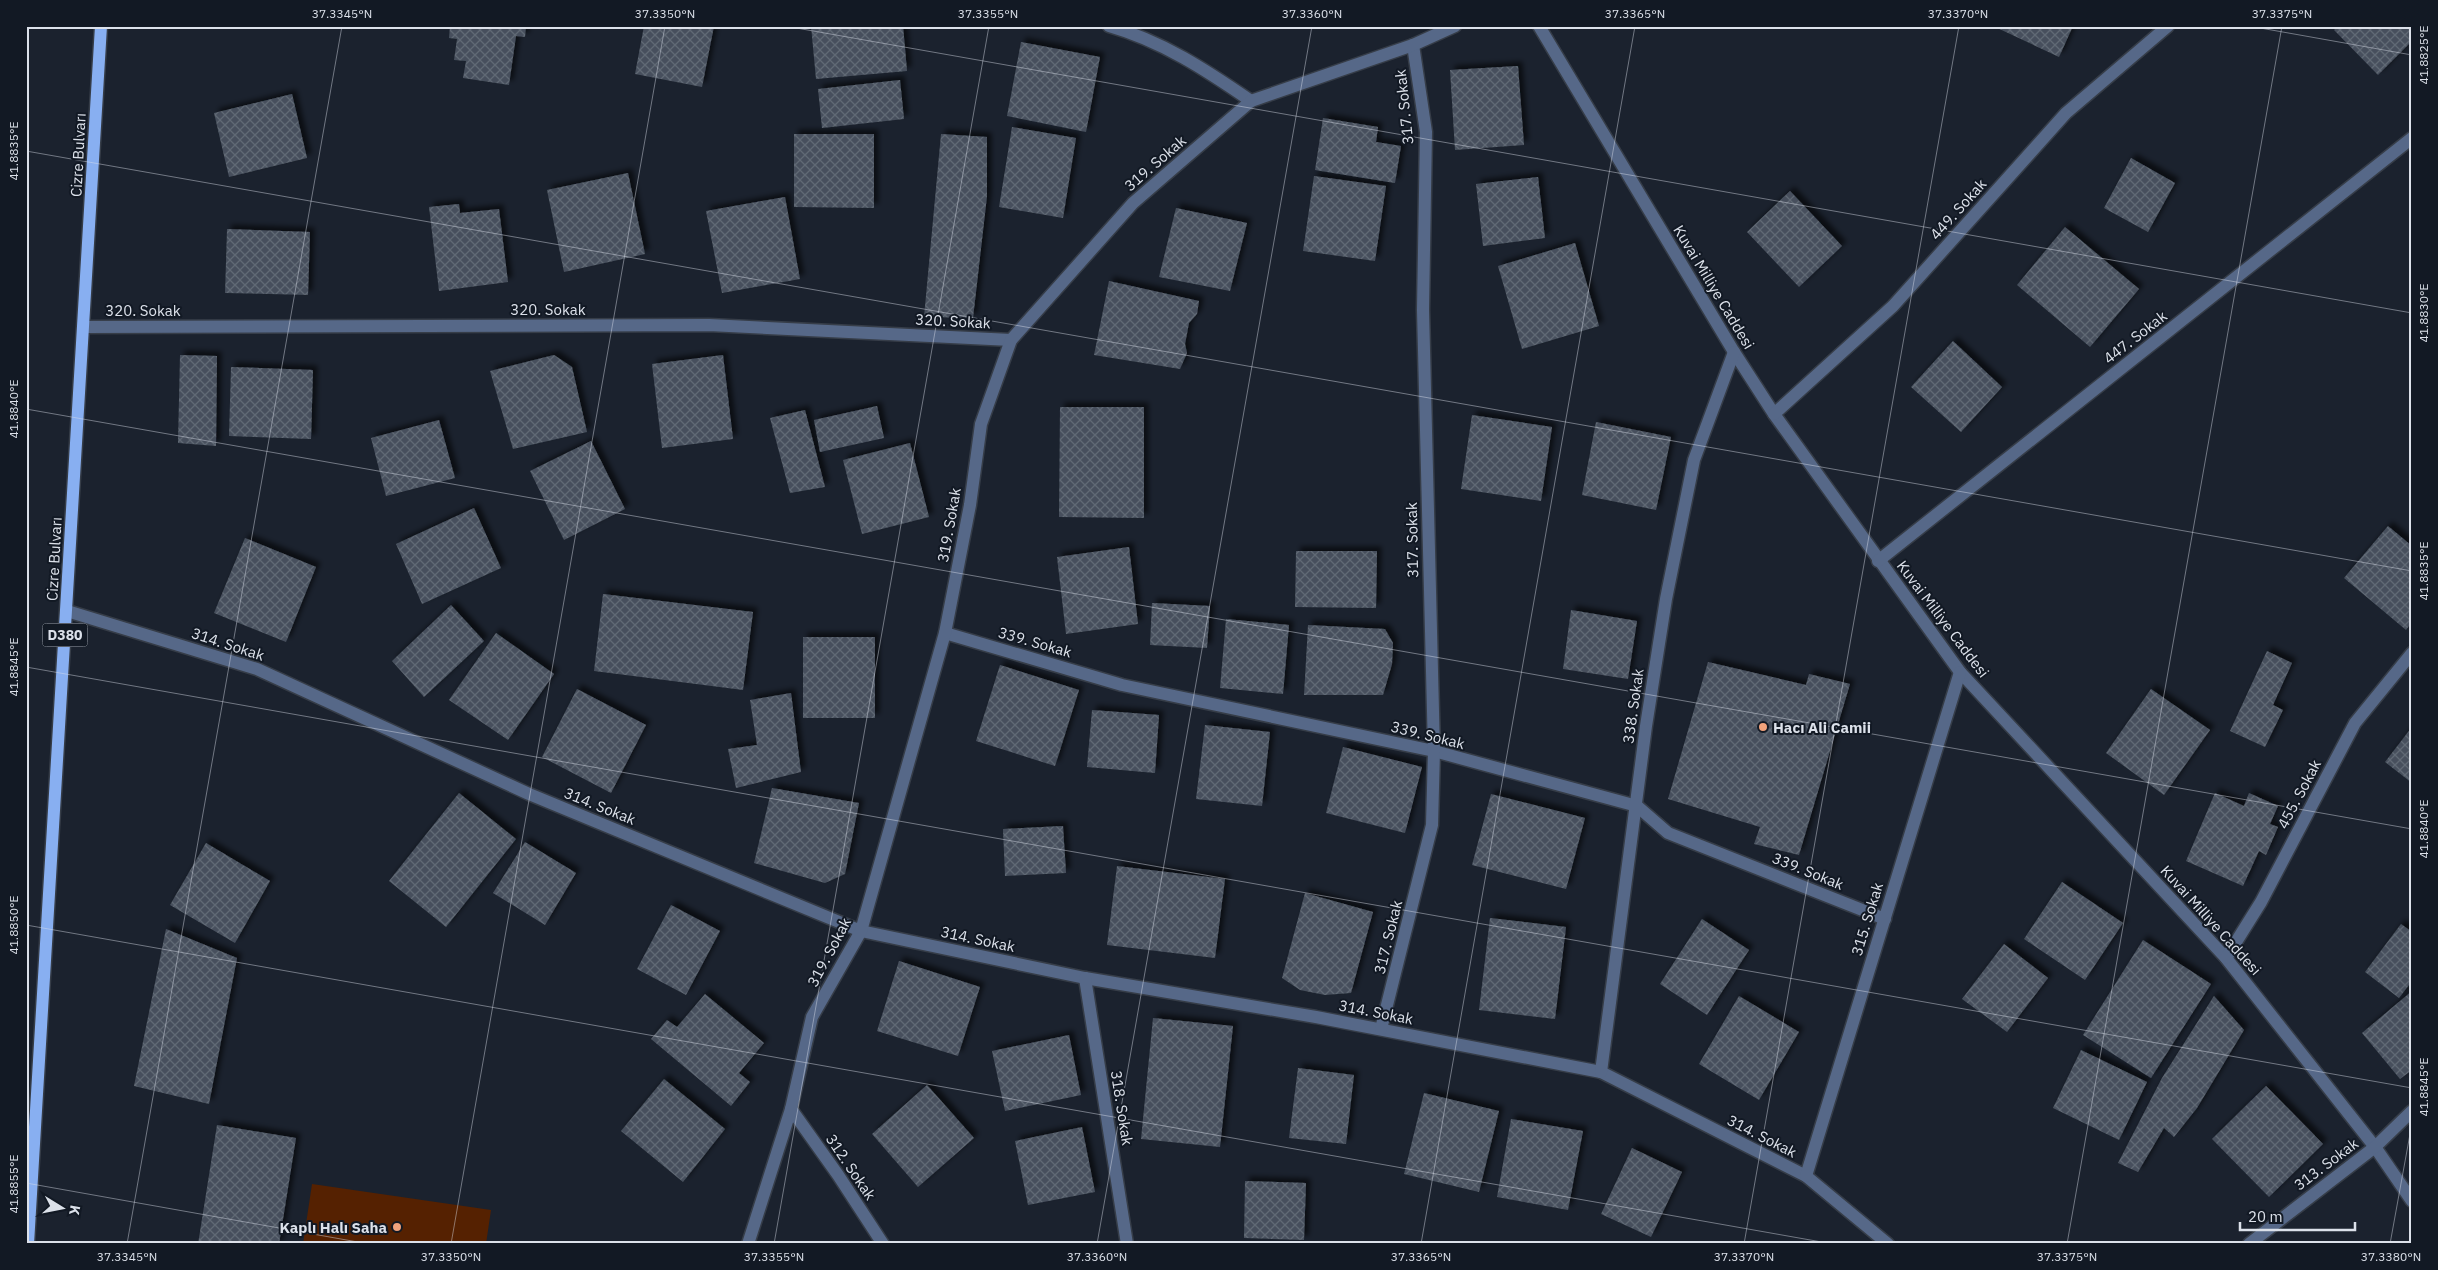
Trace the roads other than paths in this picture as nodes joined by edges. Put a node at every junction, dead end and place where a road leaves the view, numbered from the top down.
1 (101, 26) edge
2 (1109, 26) edge
3 (1455, 26) edge
4 (1539, 26) edge
5 (2168, 26) edge
6 (1413, 45) junction
7 (1251, 101) junction
8 (2412, 138) edge
9 (84, 326) junction
10 (1011, 340) junction
11 (1734, 352) junction
12 (1774, 414) junction
13 (1878, 561) junction
14 (67, 611) junction
15 (945, 633) junction
16 (2412, 653) edge
17 (1960, 672) junction
18 (1434, 751) junction
19 (1637, 806) junction
20 (1885, 919) junction
21 (861, 931) junction
22 (2226, 958) junction
23 (1084, 978) junction
24 (1382, 1029) junction
25 (1601, 1072) junction
26 (791, 1109) junction
27 (2412, 1111) edge
28 (2375, 1147) junction
29 (1806, 1176) junction
30 (2412, 1201) edge
31 (28, 1244) edge
32 (748, 1244) edge
33 (883, 1244) edge
34 (1127, 1244) edge
35 (1888, 1244) edge
36 (2249, 1244) edge

1 - 9 main road, Cizre Bulvarı / D380
2 - 7 street
3 - 6 street, 319. Sokak
4 - 11 street, Kuvai Milliye Caddesi
5 - 12 street, 449. Sokak
6 - 7 street, 319. Sokak
6 - 18 street, 317. Sokak
7 - 10 street, 319. Sokak
8 - 13 street, 447. Sokak
9 - 10 street, 320. Sokak
9 - 14 main road, Cizre Bulvarı / D380
10 - 15 street, 319. Sokak
11 - 12 street, Kuvai Milliye Caddesi
11 - 19 street, 338. Sokak
12 - 13 street, Kuvai Milliye Caddesi
13 - 17 street, Kuvai Milliye Caddesi
14 - 21 street, 314. Sokak
14 - 31 main road, Cizre Bulvarı / D380
15 - 18 street, 339. Sokak
15 - 21 street, 319. Sokak
16 - 22 street, 455. Sokak
17 - 20 street, 315. Sokak
17 - 22 street, Kuvai Milliye Caddesi
18 - 19 street, 339. Sokak
18 - 24 street, 317. Sokak
19 - 20 street, 339. Sokak
19 - 25 street, 338. Sokak
20 - 29 street, 315. Sokak
21 - 23 street, 314. Sokak
21 - 26 street, 319. Sokak
22 - 28 street, Kuvai Milliye Caddesi
23 - 24 street, 314. Sokak
23 - 34 street, 318. Sokak
24 - 25 street, 314. Sokak
25 - 29 street, 314. Sokak
26 - 32 street, 319. Sokak
26 - 33 street, 312. Sokak
27 - 28 street, 313. Sokak
28 - 30 street, Kuvai Milliye Caddesi
28 - 36 street, 313. Sokak
29 - 35 street, 314. Sokak

